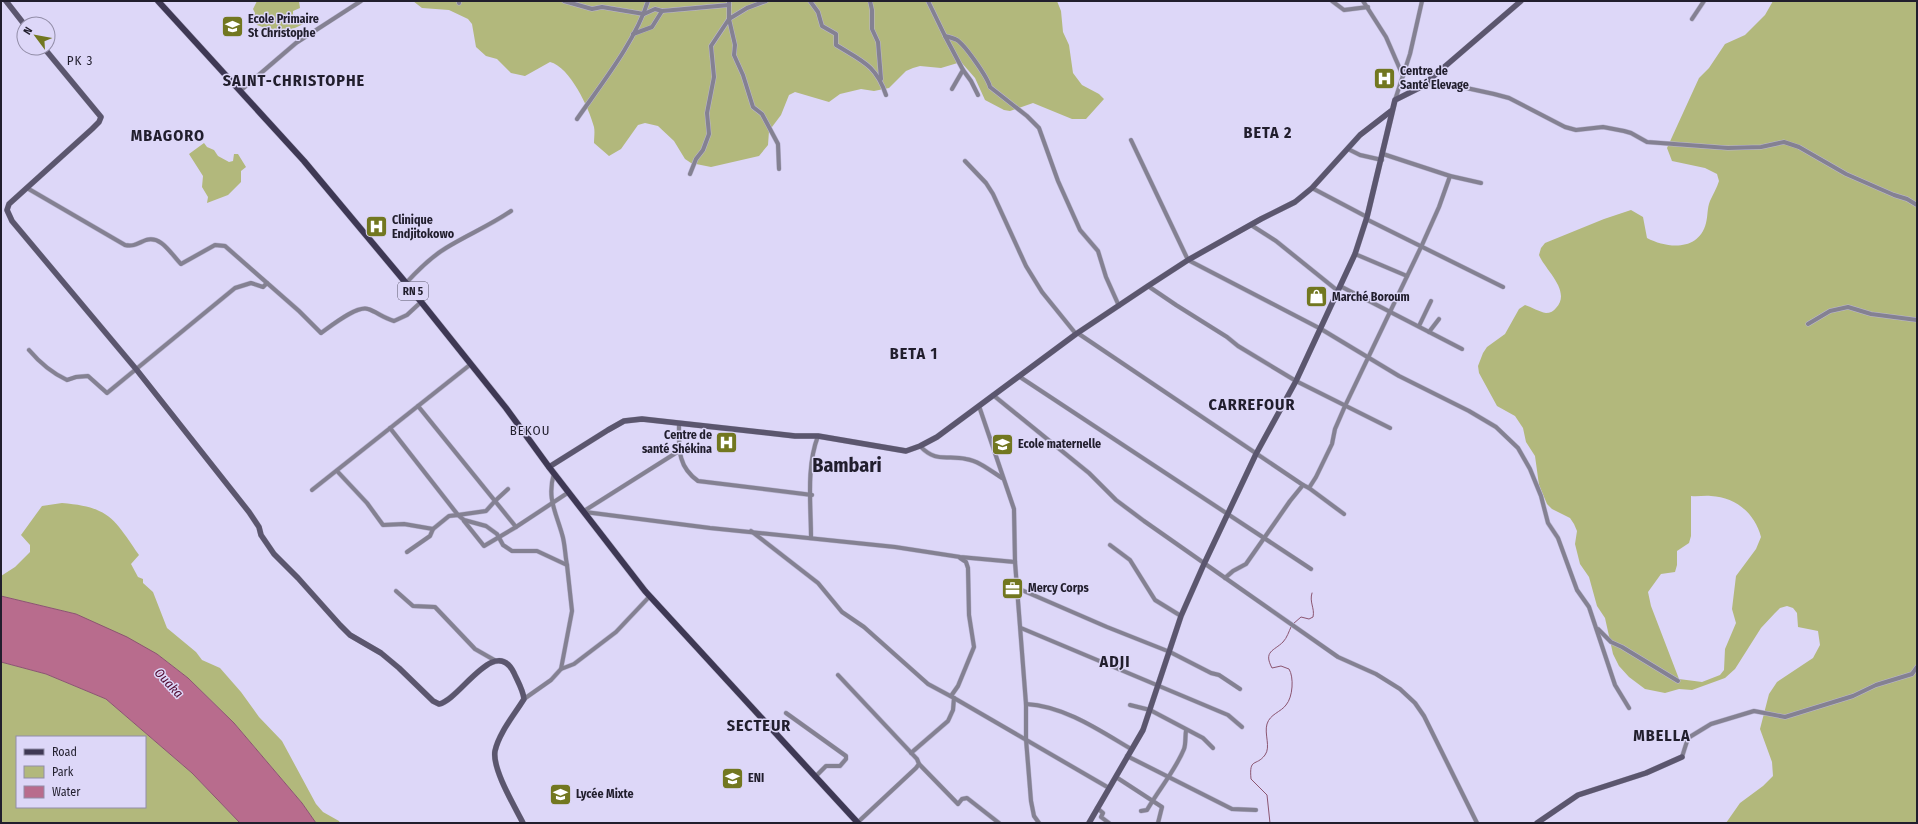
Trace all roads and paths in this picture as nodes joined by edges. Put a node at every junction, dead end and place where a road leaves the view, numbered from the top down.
1 (6, 1) edge
2 (158, 1) edge
3 (361, 1) edge
4 (564, 1) edge
5 (648, 1) edge
6 (766, 1) edge
7 (810, 1) edge
8 (870, 1) edge
9 (928, 1) edge
10 (1332, 1) edge
11 (1363, 1) edge
12 (1422, 1) edge
13 (1521, 1) edge
14 (1704, 1) edge
15 (729, 3) edge
16 (1368, 7) junction
17 (662, 11) junction
18 (644, 14) junction
19 (18, 16) edge
20 (729, 19) junction
21 (1692, 19) dead end
22 (633, 34) junction
23 (945, 36) junction
24 (51, 56) edge
25 (963, 70) junction
26 (1404, 76) junction
27 (881, 80) junction
28 (1421, 87) junction
29 (952, 89) dead end
30 (240, 91) junction
31 (886, 95) dead end
32 (978, 95) dead end
33 (1395, 100) junction
34 (1391, 111) junction
35 (577, 119) dead end
36 (1131, 140) dead end
37 (1348, 148) junction
38 (1382, 157) junction
39 (964, 160) dead end
40 (779, 169) dead end
41 (690, 174) dead end
42 (1450, 176) junction
43 (1481, 183) dead end
44 (27, 188) junction
45 (1312, 188) junction
46 (1917, 205) edge
47 (511, 211) dead end
48 (1367, 218) junction
49 (1251, 225) junction
50 (1422, 245) junction
51 (1355, 254) junction
52 (1188, 260) junction
53 (1407, 276) junction
54 (267, 283) junction
55 (406, 283) junction
56 (1148, 286) junction
57 (1503, 287) dead end
58 (1339, 289) junction
59 (1431, 301) dead end
60 (422, 302) junction
61 (1119, 306) junction
62 (1390, 311) junction
63 (1439, 319) dead end
64 (1917, 320) edge
65 (1808, 324) dead end
66 (1419, 326) junction
67 (1321, 329) junction
68 (1429, 332) junction
69 (1078, 334) junction
70 (1462, 349) dead end
71 (28, 350) dead end
72 (1368, 356) junction
73 (471, 364) junction
74 (136, 369) junction
75 (1020, 377) junction
76 (1296, 381) junction
77 (994, 396) junction
78 (418, 406) junction
79 (979, 406) junction
80 (1345, 406) junction
81 (678, 424) junction
82 (390, 428) junction
83 (1390, 428) dead end
84 (818, 436) junction
85 (920, 446) junction
86 (679, 451) junction
87 (1256, 454) junction
88 (549, 467) junction
89 (338, 471) junction
90 (554, 473) junction
91 (1002, 478) junction
92 (1303, 485) junction
93 (1309, 488) junction
94 (508, 489) dead end
95 (312, 490) dead end
96 (569, 492) junction
97 (812, 495) junction
98 (495, 501) junction
99 (552, 503) junction
100 (584, 511) junction
101 (1344, 514) dead end
102 (458, 515) junction
103 (1228, 515) junction
104 (464, 520) junction
105 (516, 527) junction
106 (433, 529) junction
107 (751, 531) junction
108 (499, 537) junction
109 (811, 538) junction
110 (1266, 538) junction
111 (1110, 545) dead end
112 (407, 552) dead end
113 (960, 558) junction
114 (1015, 562) junction
115 (1204, 564) junction
116 (567, 565) junction
117 (1312, 569) dead end
118 (1225, 578) junction
119 (1017, 588) junction
120 (396, 591) dead end
121 (650, 596) junction
122 (1181, 616) junction
123 (1596, 627) junction
124 (1021, 628) junction
125 (1170, 652) junction
126 (496, 661) junction
127 (1917, 667) edge
128 (561, 669) junction
129 (838, 675) dead end
130 (1678, 681) dead end
131 (1157, 684) junction
132 (1240, 689) dead end
133 (952, 697) junction
134 (524, 699) junction
135 (1026, 704) junction
136 (1130, 705) dead end
137 (1629, 708) dead end
138 (1150, 710) junction
139 (786, 713) dead end
140 (1242, 727) dead end
141 (1186, 730) junction
142 (1026, 739) junction
143 (1213, 748) dead end
144 (1131, 749) junction
145 (912, 754) junction
146 (1127, 756) junction
147 (1682, 757) joint
148 (919, 764) junction
149 (816, 776) junction
150 (1116, 777) junction
151 (1169, 779) junction
152 (1109, 788) junction
153 (1153, 801) junction
154 (1097, 808) junction
155 (1256, 810) dead end
156 (1141, 811) dead end
157 (523, 823) edge
158 (858, 823) edge
159 (999, 823) edge
160 (1039, 823) edge
161 (1089, 823) edge
162 (1108, 823) edge
163 (1158, 823) edge
164 (1477, 823) edge
165 (1537, 823) edge

1 - 19 street
2 - 30 main road, RN 5
3 - 30 street
4 - 18 street
5 - 18 street
6 - 20 street
7 - 27 street
8 - 27 street
9 - 23 street
10 - 16 street
11 - 16 street
12 - 26 street
13 - 28 street
14 - 21 street
15 - 17 street
15 - 20 street
16 - 26 street
17 - 18 street
17 - 22 street
18 - 22 street
20 - 40 street
20 - 41 street
22 - 35 street
23 - 25 street
23 - 61 street
24 - 44 street
25 - 29 street
25 - 32 street
26 - 33 street
27 - 31 street
28 - 33 street
28 - 46 street
30 - 55 main road, RN 5
33 - 34 street
34 - 37 street
34 - 38 street
36 - 52 street
37 - 38 street
37 - 45 street
38 - 42 street
38 - 48 street
39 - 69 street
42 - 43 street
42 - 50 street
44 - 54 street
44 - 74 street
45 - 48 street
45 - 49 street
47 - 55 street
48 - 50 street
48 - 51 street
49 - 52 street
49 - 58 street
50 - 53 street
50 - 57 street
51 - 53 street
51 - 58 street
52 - 56 street
52 - 67 street
53 - 62 street
54 - 60 street
54 - 74 street
55 - 60 main road, RN 5
56 - 61 street
56 - 76 street
58 - 62 street
58 - 67 street
59 - 66 street
60 - 73 main road, RN 5
61 - 69 street
62 - 66 street
62 - 72 street
63 - 68 street
64 - 65 street
66 - 68 street
67 - 72 street
67 - 76 street
68 - 70 street
69 - 75 street
69 - 87 street
71 - 74 street
72 - 80 street
72 - 123 street
73 - 78 street
73 - 88 main road, RN 5
74 - 126 street
75 - 77 street
75 - 103 street
76 - 80 street
76 - 87 street
77 - 79 street
77 - 115 street
78 - 82 street
78 - 98 street
79 - 85 street
79 - 91 street
80 - 83 street
80 - 93 street
81 - 84 street
81 - 86 street
81 - 88 street
82 - 89 street
82 - 102 street
84 - 85 street
84 - 97 street
85 - 91 street
86 - 97 street
86 - 100 street
87 - 92 street
87 - 103 street
88 - 90 main road, RN 5
89 - 95 street
89 - 106 street
90 - 96 main road, RN 5
90 - 99 street
91 - 114 street
92 - 93 street
92 - 110 street
93 - 101 street
94 - 98 street
96 - 99 street
96 - 100 main road, RN 5
97 - 109 street
98 - 102 street
98 - 105 street
99 - 105 street
99 - 116 street
100 - 107 street
100 - 121 main road, RN 5
102 - 104 street
102 - 106 street
103 - 110 street
103 - 115 street
104 - 108 street
104 - 108 street
105 - 108 street
106 - 112 street
107 - 109 street
107 - 133 street
108 - 116 street
109 - 113 street
110 - 117 street
110 - 118 street
111 - 122 street
113 - 114 street
113 - 133 street
114 - 119 street
115 - 118 street
115 - 122 street
116 - 128 street
118 - 164 street
119 - 124 street
119 - 125 street
120 - 126 street
121 - 128 street
121 - 149 main road, RN 5
122 - 125 street
123 - 130 street
123 - 137 street
124 - 131 street
124 - 135 street
125 - 131 street
125 - 132 street
126 - 134 street
127 - 147 street
128 - 134 street
129 - 145 street
131 - 138 street
131 - 140 street
133 - 142 street
133 - 145 street
134 - 157 street
135 - 142 street
135 - 144 street
136 - 138 street
138 - 141 street
138 - 144 street
139 - 149 street
141 - 143 street
141 - 151 street
142 - 152 street
142 - 160 street
144 - 146 street
145 - 148 street
146 - 150 street
146 - 151 street
147 - 165 street
148 - 158 street
148 - 159 street
149 - 158 main road, RN 5
150 - 152 street
150 - 153 street
151 - 153 street
151 - 155 street
152 - 154 street
153 - 156 street
153 - 163 street
154 - 161 street
154 - 162 street

